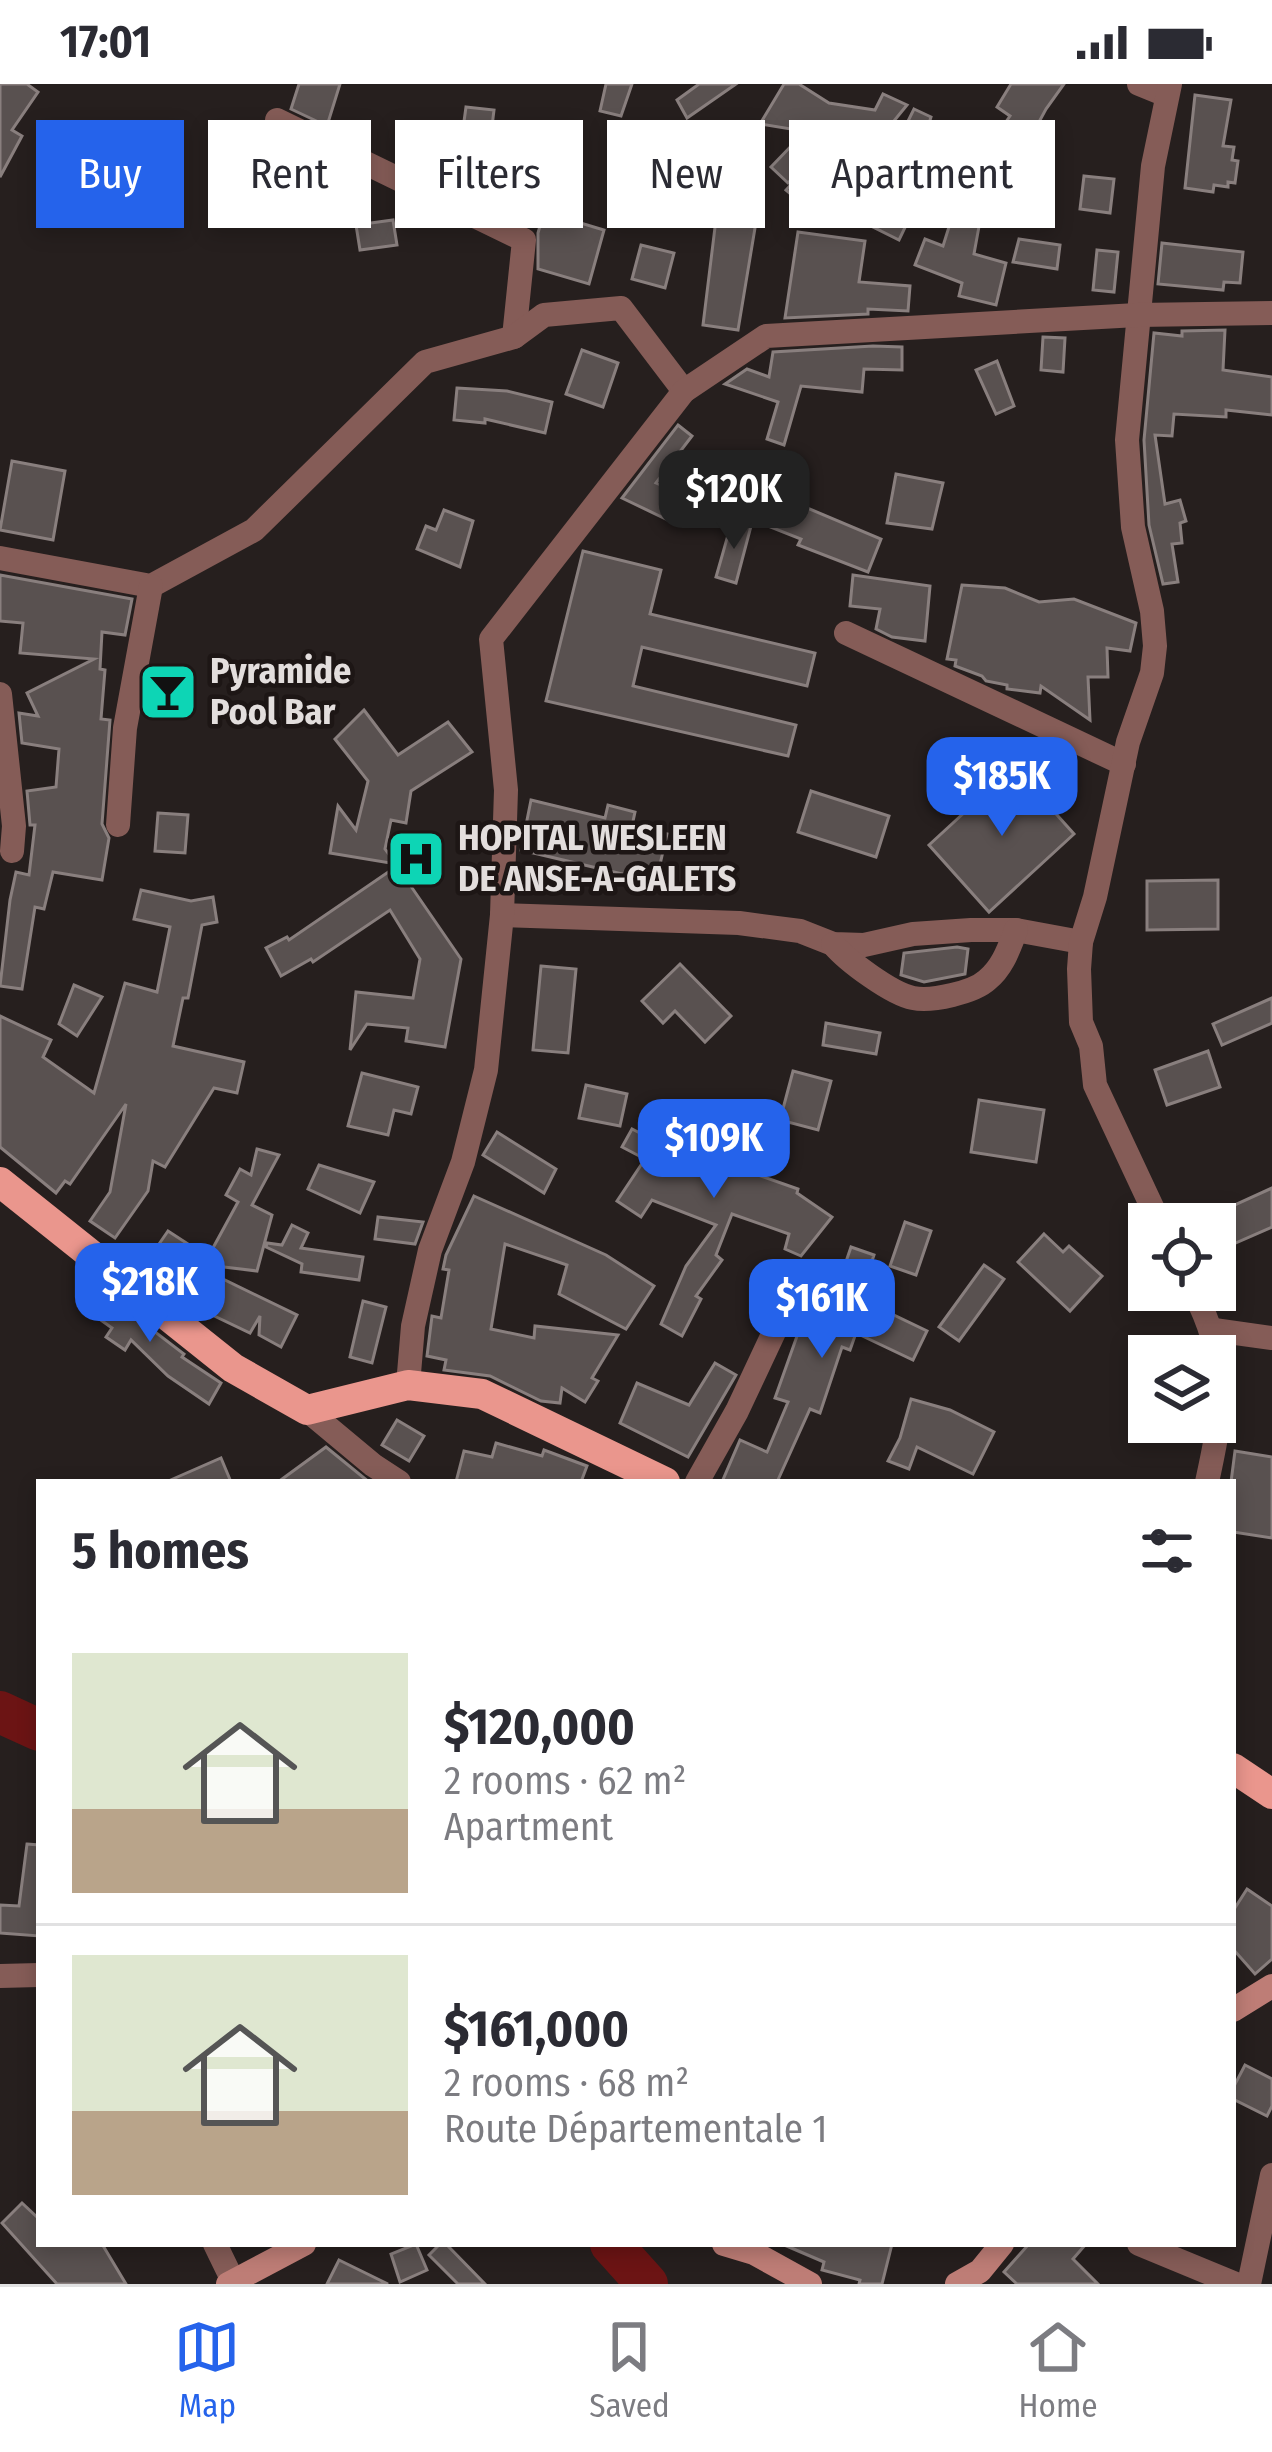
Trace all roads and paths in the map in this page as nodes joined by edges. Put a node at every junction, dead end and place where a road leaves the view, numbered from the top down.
1 (1138, 84) edge
2 (1168, 89) edge
3 (371, 166) edge
4 (1272, 313) edge
5 (1137, 315) junction
6 (514, 338) junction
7 (684, 391) junction
8 (0, 558) edge
9 (151, 586) junction
10 (846, 633) dead end
11 (0, 694) edge
12 (1124, 764) junction
13 (118, 825) dead end
14 (12, 851) dead end
15 (502, 915) junction
16 (1016, 930) junction
17 (1081, 942) junction
18 (833, 944) junction
19 (0, 1182) edge
20 (1150, 1203) edge
21 (1204, 1311) edge
22 (776, 1328) dead end
23 (1214, 1330) junction
24 (1272, 1337) edge
25 (409, 1385) junction
26 (307, 1410) junction
27 (394, 1479) edge
28 (659, 1479) edge
29 (699, 1479) edge
30 (1208, 1479) edge
31 (1236, 1770) edge
32 (1272, 1794) edge
33 (36, 1975) edge
34 (0, 1976) edge
35 (1272, 1986) edge
36 (1236, 2008) edge
37 (1272, 2175) edge
38 (216, 2247) edge
39 (298, 2247) edge
40 (734, 2247) edge
41 (1001, 2247) edge
42 (1146, 2247) edge
43 (989, 2277) edge
44 (230, 2283) edge
45 (810, 2284) edge
46 (957, 2284) edge
47 (1236, 2284) edge
48 (1249, 2284) edge

1 - 2 street
2 - 5 street
3 - 6 street
4 - 5 street
5 - 7 street
5 - 12 street
6 - 7 street
6 - 9 street
7 - 15 street
8 - 9 street
9 - 13 street
10 - 12 street
11 - 14 street
12 - 17 street
15 - 18 street
15 - 25 street
16 - 17 street
16 - 18 street
16 - 18 street
17 - 20 street
19 - 26 main road
21 - 23 street
22 - 29 street
23 - 24 street
23 - 30 street
25 - 26 main road
25 - 28 main road
26 - 27 street
31 - 32 main road
33 - 34 street
35 - 36 street
37 - 48 street
38 - 44 street
39 - 44 street
40 - 45 street
41 - 43 street
42 - 47 street
43 - 46 street

